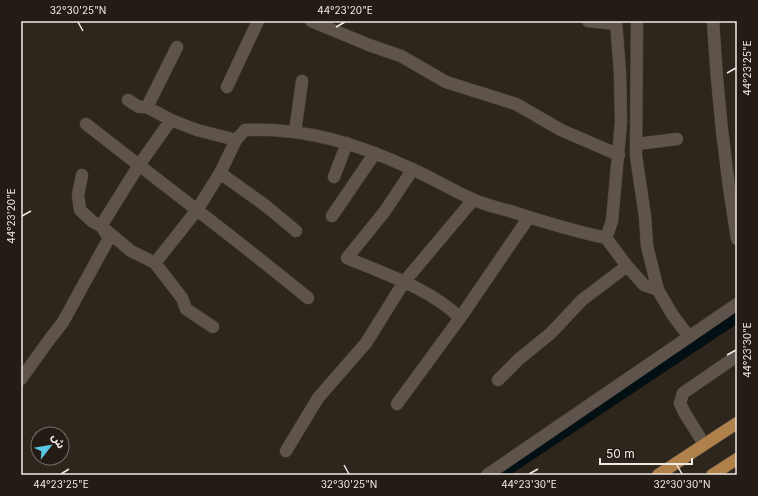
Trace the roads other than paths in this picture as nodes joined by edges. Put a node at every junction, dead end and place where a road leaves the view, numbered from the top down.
1 (258, 21) edge
2 (588, 21) edge
3 (637, 21) edge
4 (713, 21) edge
5 (319, 22) edge
6 (616, 22) edge
7 (177, 47) dead end
8 (302, 81) dead end
9 (227, 87) dead end
10 (128, 100) dead end
11 (146, 107) junction
12 (171, 120) junction
13 (86, 124) dead end
14 (296, 132) junction
15 (677, 139) dead end
16 (236, 140) junction
17 (347, 143) junction
18 (637, 144) junction
19 (375, 153) junction
20 (619, 155) junction
21 (139, 165) junction
22 (413, 170) junction
23 (220, 173) junction
24 (82, 175) dead end
25 (334, 177) dead end
26 (733, 191) edge
27 (474, 200) junction
28 (196, 210) junction
29 (332, 216) dead end
30 (529, 218) junction
31 (101, 226) junction
32 (296, 231) dead end
33 (606, 238) junction
34 (737, 239) edge
35 (155, 263) junction
36 (627, 266) junction
37 (404, 282) junction
38 (658, 290) junction
39 (308, 298) dead end
40 (737, 304) edge
41 (460, 318) junction
42 (213, 326) dead end
43 (689, 337) junction
44 (737, 356) edge
45 (21, 379) edge
46 (498, 380) dead end
47 (397, 404) dead end
48 (737, 423) edge
49 (704, 444) junction
50 (286, 451) dead end
51 (737, 459) edge
52 (487, 475) edge
53 (658, 475) edge
54 (712, 475) edge

1 - 9 street
2 - 6 street
3 - 18 street
4 - 26 street
5 - 20 street
6 - 20 street
7 - 11 street
8 - 14 street
10 - 11 street
11 - 12 street
12 - 16 street
12 - 21 street
13 - 21 street
14 - 16 street
14 - 17 street
15 - 18 street
16 - 23 street
17 - 19 street
17 - 25 street
18 - 38 street
19 - 22 street
19 - 29 street
20 - 33 street
21 - 28 street
21 - 31 street
22 - 27 street
22 - 37 street
23 - 28 street
23 - 32 street
24 - 31 street
26 - 34 street
27 - 30 street
27 - 37 street
28 - 35 street
28 - 39 street
30 - 33 street
30 - 41 street
31 - 35 street
31 - 45 street
33 - 36 street
35 - 42 street
36 - 38 street
36 - 46 street
37 - 41 street
37 - 50 street
38 - 43 street
40 - 43 street
41 - 47 street
43 - 52 street
44 - 49 street
48 - 49 main road
49 - 53 main road
51 - 54 main road

